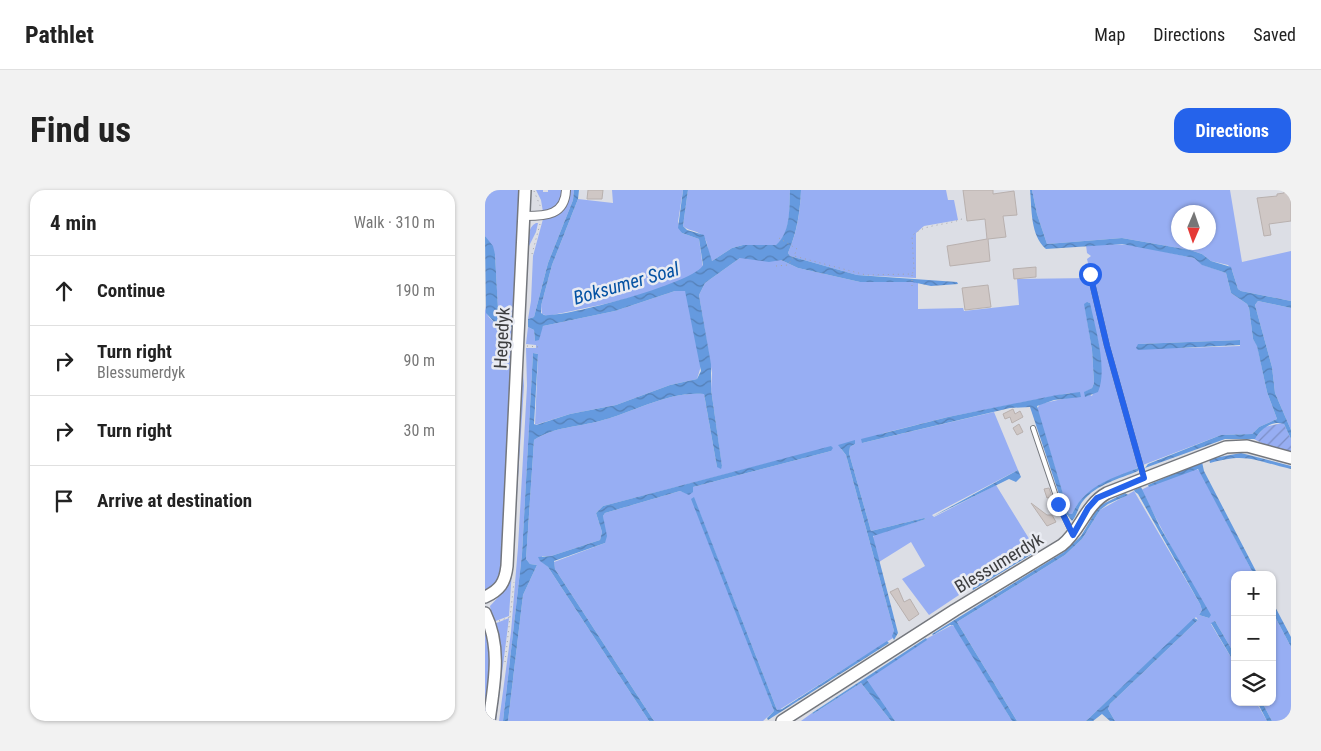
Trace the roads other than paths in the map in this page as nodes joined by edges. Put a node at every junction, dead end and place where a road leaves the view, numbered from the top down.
1 (525, 190) edge
2 (566, 190) edge
3 (525, 216) junction
4 (1090, 274) dead end
5 (1033, 428) dead end
6 (1291, 458) edge
7 (1144, 478) junction
8 (1073, 535) junction
9 (485, 597) edge
10 (485, 613) edge
11 (489, 721) edge
12 (782, 721) edge

1 - 3 street, Hegedyk
2 - 3 street
3 - 9 street, Hegedyk
4 - 7 lane
5 - 8 lane
6 - 7 street, Blessumerdyk
7 - 8 street, Blessumerdyk
8 - 12 street, Blessumerdyk
10 - 11 street

